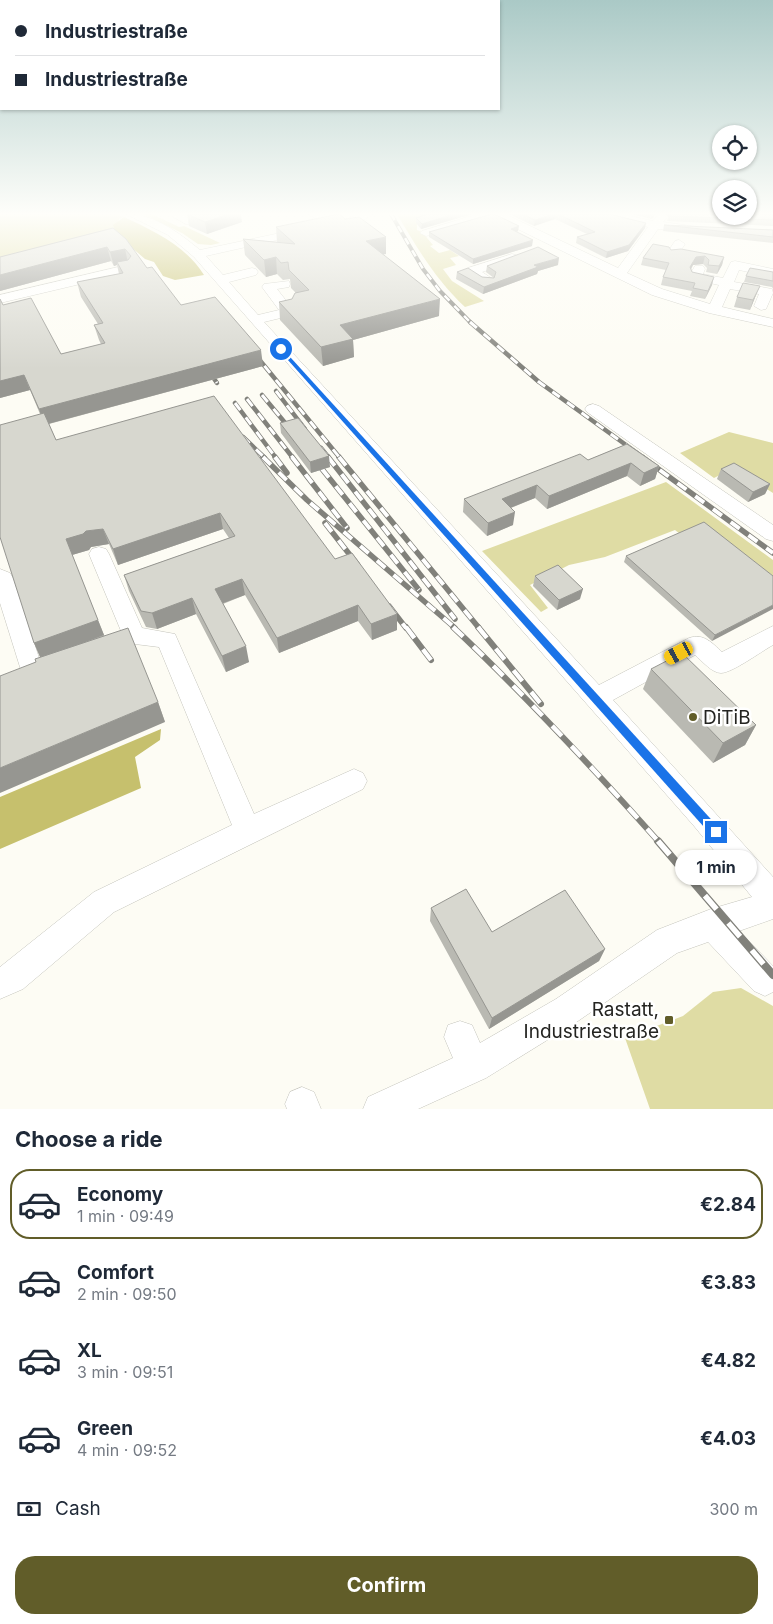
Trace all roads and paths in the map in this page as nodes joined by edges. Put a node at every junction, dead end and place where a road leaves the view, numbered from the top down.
1 (208, 266) edge
2 (488, 266) edge
3 (600, 266) edge
4 (626, 266) edge
5 (735, 266) edge
6 (739, 266) edge
7 (127, 269) edge
8 (252, 272) dead end
9 (773, 273) edge
10 (620, 275) junction
11 (220, 280) junction
12 (488, 280) edge
13 (726, 283) junction
14 (284, 284) dead end
15 (687, 290) edge
16 (0, 299) edge
17 (761, 306) dead end
18 (714, 310) junction
19 (255, 320) junction
20 (773, 323) edge
21 (593, 409) dead end
22 (773, 534) edge
23 (99, 554) dead end
24 (0, 576) edge
25 (773, 634) edge
26 (134, 635) junction
27 (105, 646) edge
28 (68, 660) edge
29 (595, 698) junction
30 (354, 781) dead end
31 (248, 831) junction
32 (772, 896) edge
33 (711, 924) junction
34 (766, 980) dead end
35 (0, 983) edge
36 (460, 1037) dead end
37 (474, 1066) junction
38 (380, 1109) edge

1 - 11 street
2 - 12 street
3 - 10 street
4 - 10 street
5 - 13 street
6 - 9 street
7 - 16 street
8 - 11 street
10 - 18 street
11 - 19 street
13 - 15 street
13 - 17 street
13 - 18 street
14 - 19 street
18 - 20 street
19 - 29 street
21 - 22 street
23 - 26 street
24 - 28 street
25 - 29 street
26 - 27 street
26 - 31 street
29 - 32 street
30 - 31 street
31 - 35 street
32 - 33 street
33 - 34 street
33 - 37 street
36 - 37 street
37 - 38 street

